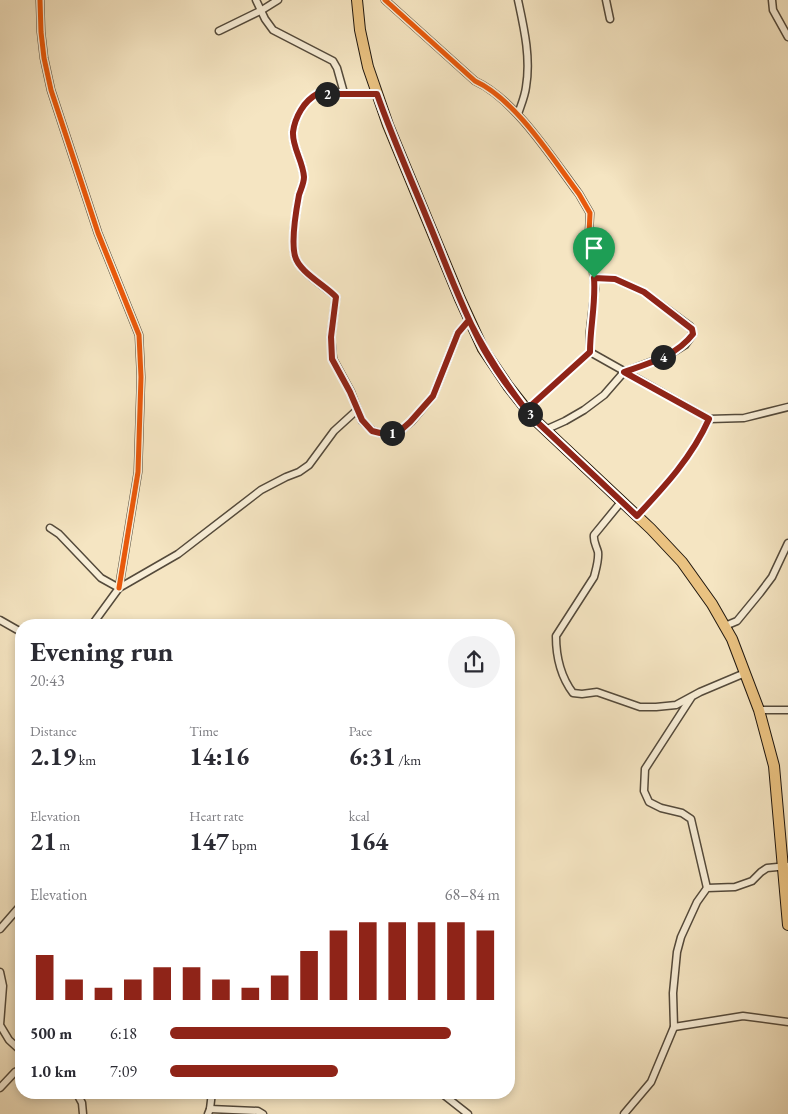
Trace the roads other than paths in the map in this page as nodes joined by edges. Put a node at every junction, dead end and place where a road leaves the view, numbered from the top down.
1 (40, 0) edge
2 (256, 0) edge
3 (278, 0) edge
4 (357, 0) edge
5 (385, 0) edge
6 (518, 0) edge
7 (606, 0) edge
8 (772, 0) edge
9 (262, 10) junction
10 (610, 19) dead end
11 (219, 32) dead end
12 (788, 37) edge
13 (344, 93) junction
14 (377, 94) junction
15 (518, 114) junction
16 (594, 278) junction
17 (469, 320) junction
18 (590, 352) junction
19 (624, 372) junction
20 (788, 407) edge
21 (357, 410) junction
22 (526, 410) junction
23 (709, 419) junction
24 (545, 430) junction
25 (622, 502) junction
26 (637, 516) junction
27 (50, 528) dead end
28 (788, 543) edge
29 (119, 588) junction
30 (96, 619) edge
31 (0, 620) edge
32 (724, 626) junction
33 (15, 629) edge
34 (745, 673) junction
35 (692, 697) junction
36 (760, 710) junction
37 (788, 710) edge
38 (786, 866) edge
39 (707, 888) junction
40 (787, 904) edge
41 (15, 912) edge
42 (788, 925) edge
43 (0, 929) edge
44 (0, 972) edge
45 (788, 1022) edge
46 (674, 1027) junction
47 (15, 1046) edge
48 (15, 1072) edge
49 (0, 1088) edge
50 (80, 1099) edge
51 (449, 1099) edge
52 (209, 1111) edge
53 (83, 1114) edge
54 (263, 1114) edge
55 (468, 1114) edge
56 (624, 1114) edge

1 - 29 street
2 - 9 street
3 - 9 street
4 - 14 main road
5 - 15 street
6 - 15 street
7 - 10 street
8 - 12 street
9 - 11 street
9 - 13 street
13 - 14 street
13 - 21 street
14 - 17 main road
15 - 16 street
16 - 18 street
16 - 19 street
17 - 21 street
17 - 22 main road
18 - 19 street
18 - 22 street
19 - 23 street
19 - 24 street
20 - 23 street
21 - 29 street
22 - 24 main road
23 - 26 street
24 - 25 main road
25 - 26 main road
25 - 35 street
26 - 32 main road
27 - 29 street
28 - 32 street
29 - 30 street
31 - 33 street
32 - 34 main road
34 - 35 street
34 - 36 main road
35 - 39 street
36 - 37 street
36 - 38 main road
38 - 39 street
38 - 40 main road
39 - 46 street
40 - 42 main road
41 - 43 street
44 - 47 street
45 - 46 street
46 - 56 street
48 - 49 street
50 - 53 street
51 - 55 street
52 - 54 street

